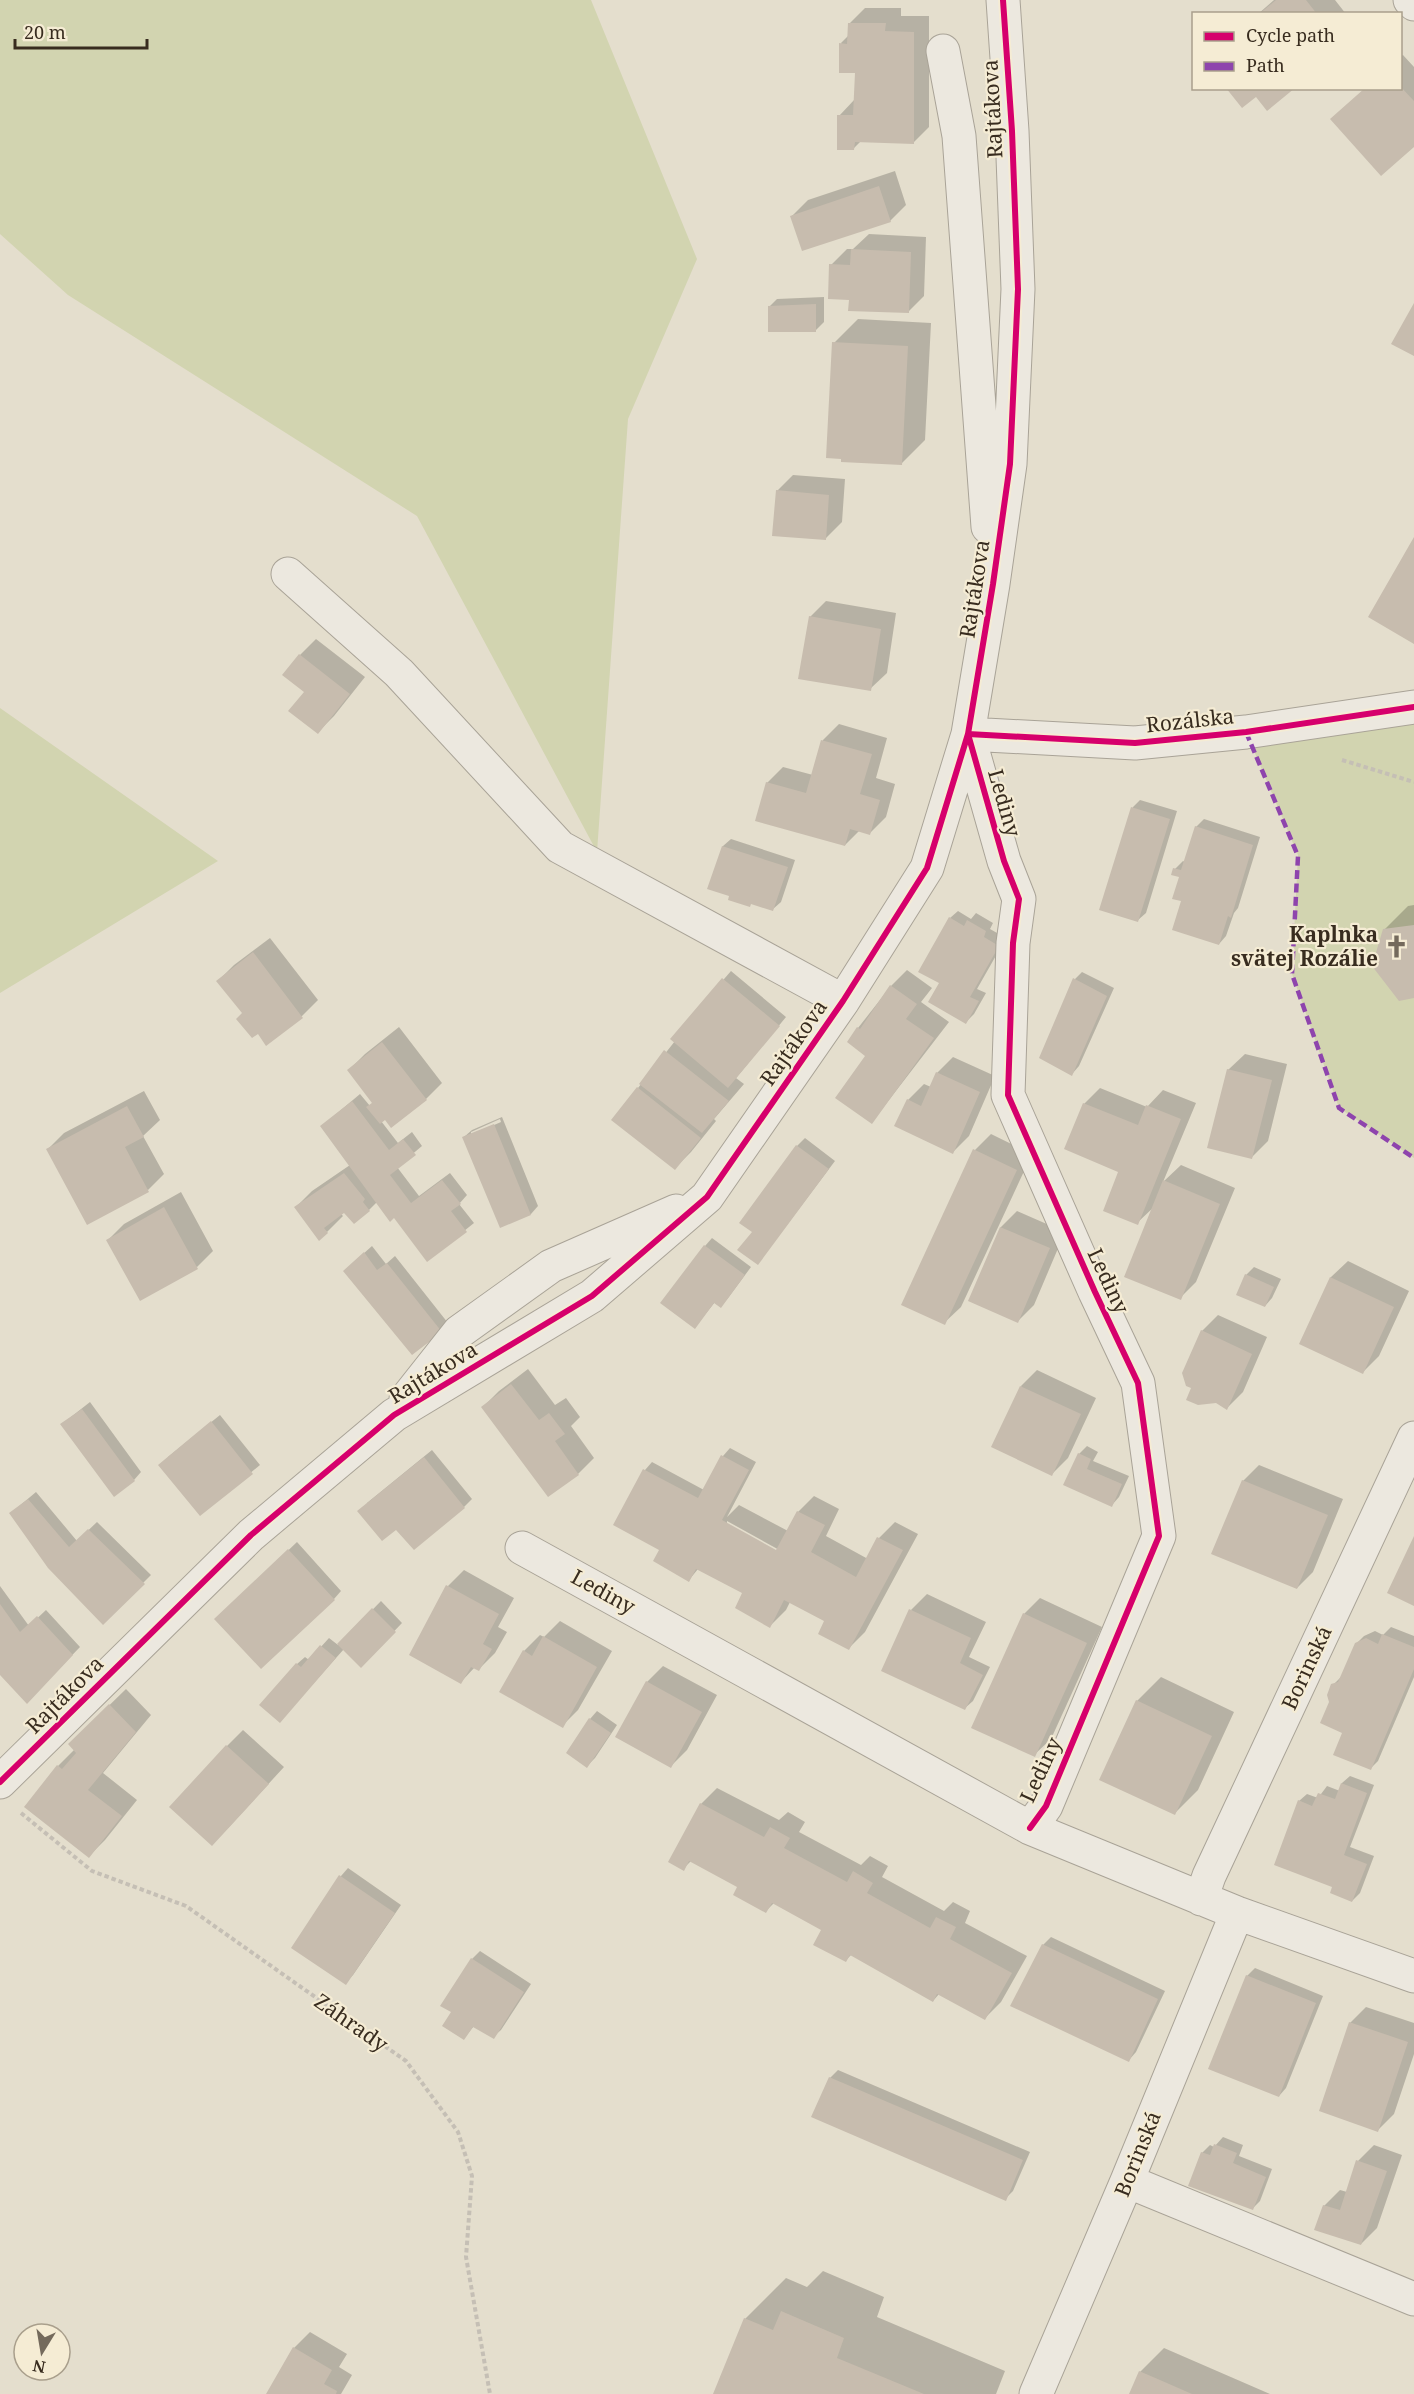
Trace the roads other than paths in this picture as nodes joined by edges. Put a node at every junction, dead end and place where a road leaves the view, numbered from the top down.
1 (1003, 0) edge
2 (1410, 0) edge
3 (1414, 4) edge
4 (943, 51) dead end
5 (288, 574) dead end
6 (993, 584) junction
7 (1414, 707) edge
8 (968, 734) junction
9 (843, 1001) junction
10 (707, 1197) junction
11 (394, 1415) junction
12 (1414, 1438) edge
13 (522, 1548) dead end
14 (0, 1782) edge
15 (1030, 1828) junction
16 (1201, 1899) junction
17 (1237, 1913) junction
18 (1414, 1976) edge
19 (1127, 2181) junction
20 (1414, 2299) edge
21 (1036, 2394) edge

1 - 6 street, Rajtákova
2 - 3 street
4 - 6 street
5 - 9 street
6 - 8 street, Rajtákova
7 - 8 street, Rozálska
8 - 9 street, Rajtákova
8 - 15 street, Lediny
9 - 10 street, Rajtákova
10 - 11 street, Rajtákova
10 - 11 street
11 - 14 street, Rajtákova
12 - 16 street, Borinská
13 - 15 street, Lediny
15 - 16 street, Lediny
16 - 17 street, Lediny
17 - 18 street, Lediny
17 - 19 street, Borinská
19 - 20 street
19 - 21 street, Borinská

